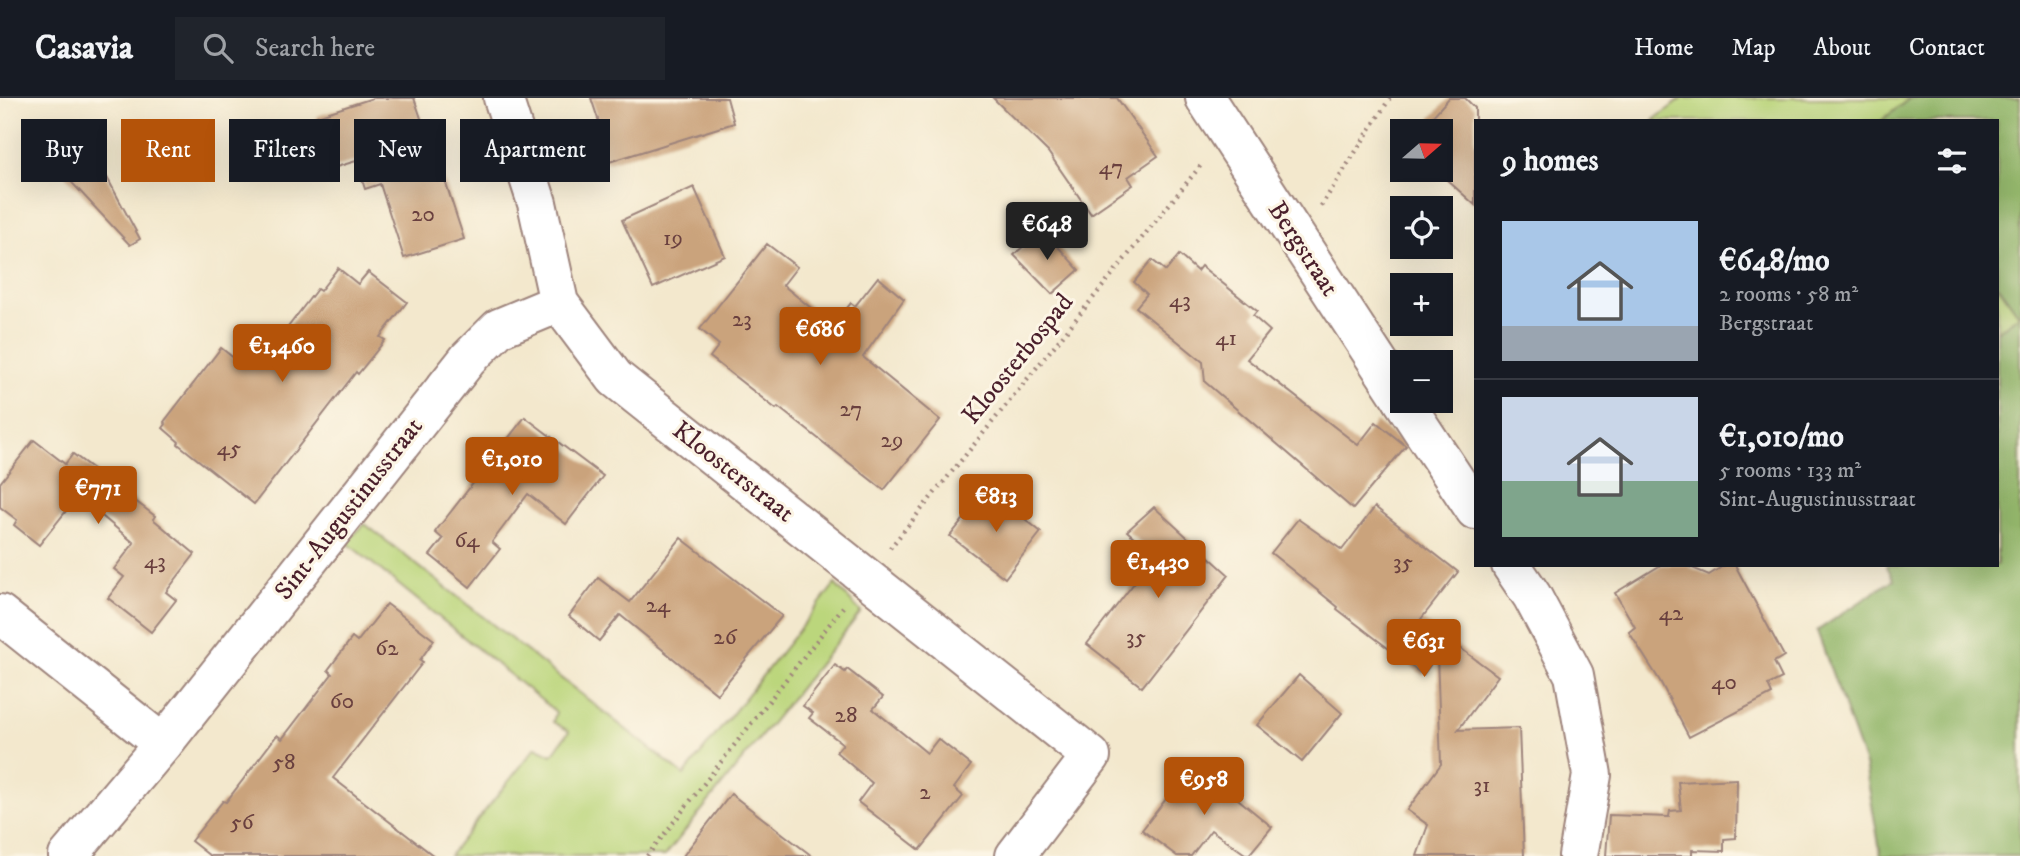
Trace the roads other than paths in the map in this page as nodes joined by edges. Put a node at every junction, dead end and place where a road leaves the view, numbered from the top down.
1 (503, 98) edge
2 (1205, 98) edge
3 (558, 303) junction
4 (1390, 382) edge
5 (1411, 413) edge
6 (1474, 508) edge
7 (1512, 567) edge
8 (0, 614) edge
9 (163, 744) junction
10 (68, 856) edge
11 (1015, 856) edge
12 (1578, 856) edge

1 - 3 street, Kloosterstraat
2 - 4 street, Bergstraat
3 - 9 street, Sint-Augustinusstraat
3 - 11 street, Kloosterstraat
5 - 6 street, Bergstraat
7 - 12 street
8 - 9 street
9 - 10 street, Sint-Augustinusstraat

